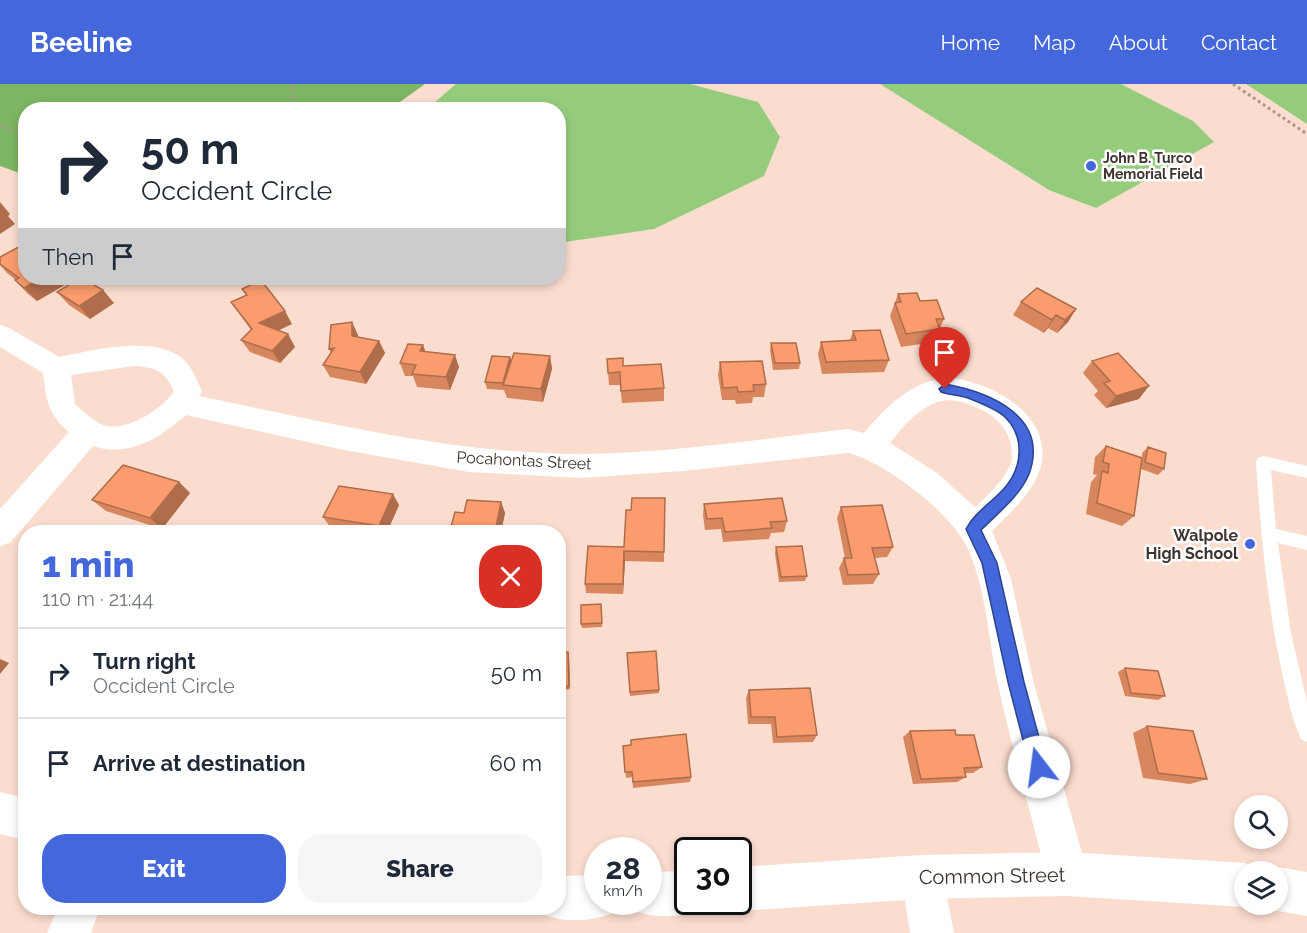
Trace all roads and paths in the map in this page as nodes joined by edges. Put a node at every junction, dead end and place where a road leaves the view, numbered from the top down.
1 (292, 84) edge
2 (1233, 84) edge
3 (293, 102) edge
4 (0, 125) edge
5 (18, 133) edge
6 (1307, 134) edge
7 (0, 335) edge
8 (56, 368) junction
9 (181, 403) junction
10 (87, 432) junction
11 (870, 446) junction
12 (1307, 472) edge
13 (973, 529) junction
14 (0, 532) edge
15 (1268, 534) junction
16 (1307, 543) edge
17 (1300, 693) edge
18 (1307, 733) edge
19 (0, 813) edge
20 (18, 817) edge
21 (1067, 874) junction
22 (922, 877) junction
23 (1234, 884) edge
24 (752, 888) edge
25 (1288, 891) edge
26 (1307, 894) edge
27 (584, 897) edge
28 (566, 898) edge
29 (76, 915) edge
30 (69, 933) edge
31 (932, 933) edge

1 - 3 path
2 - 6 path
4 - 5 path
7 - 8 street
8 - 9 street
8 - 10 street
9 - 10 street
9 - 11 street, Pocahontas Street
10 - 14 street
11 - 13 street
11 - 13 street
12 - 15 lane
13 - 21 street
15 - 16 lane
15 - 17 lane
17 - 18 lane
19 - 20 main road
21 - 22 main road, Common Street
21 - 23 main road, Common Street
22 - 24 main road, Common Street
22 - 31 street
25 - 26 main road
27 - 28 main road
29 - 30 street

